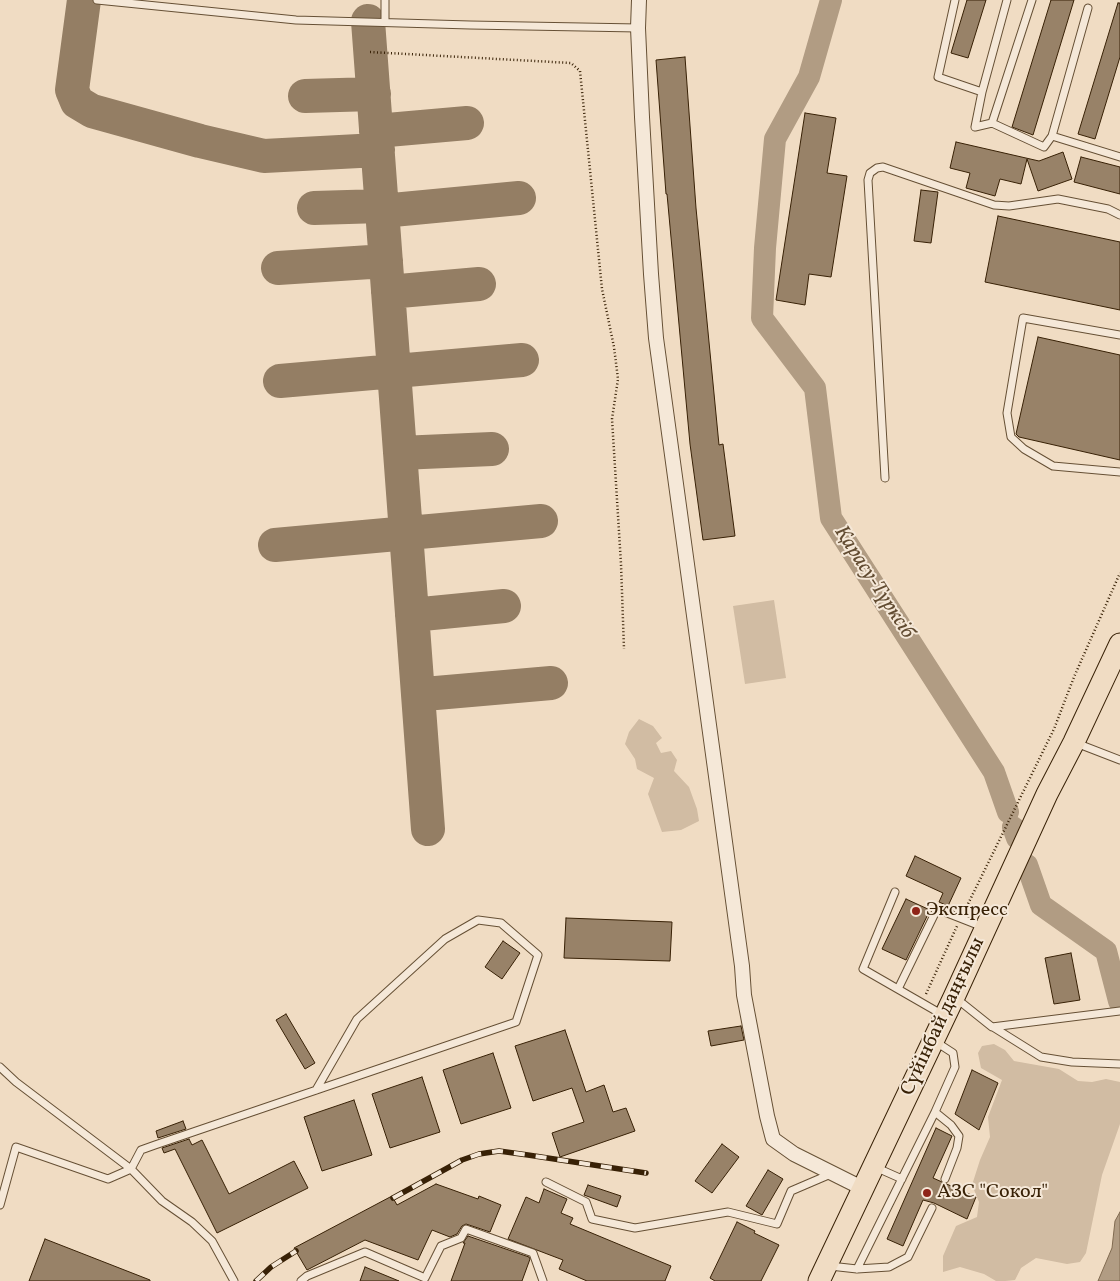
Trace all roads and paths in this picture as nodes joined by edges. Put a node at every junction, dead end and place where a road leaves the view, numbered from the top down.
1 (97, 0) edge
2 (385, 0) edge
3 (639, 0) edge
4 (955, 0) edge
5 (1007, 0) edge
6 (1032, 0) edge
7 (1088, 8) dead end
8 (385, 22) junction
9 (638, 28) junction
10 (370, 52) dead end
11 (982, 92) junction
12 (992, 123) junction
13 (1052, 136) junction
14 (1120, 157) edge
15 (1120, 215) edge
16 (1120, 335) edge
17 (1120, 472) edge
18 (885, 478) dead end
19 (1120, 573) edge
20 (1120, 644) edge
21 (624, 649) dead end
22 (1074, 742) junction
23 (1120, 760) edge
24 (895, 892) dead end
25 (961, 918) junction
26 (985, 928) junction
27 (898, 990) junction
28 (954, 997) junction
29 (922, 1003) junction
30 (1120, 1011) edge
31 (945, 1016) junction
32 (992, 1027) junction
33 (933, 1041) junction
34 (1120, 1064) edge
35 (0, 1067) edge
36 (316, 1090) junction
37 (935, 1112) junction
38 (875, 1168) junction
39 (130, 1169) junction
40 (833, 1173) junction
41 (902, 1179) junction
42 (945, 1179) dead end
43 (546, 1182) dead end
44 (864, 1189) junction
45 (0, 1205) edge
46 (932, 1208) dead end
47 (857, 1270) junction
48 (823, 1273) edge
49 (234, 1281) edge
50 (301, 1281) edge
51 (542, 1281) edge

1 - 8 lane
2 - 8 lane
3 - 9 street
4 - 11 lane
5 - 11 lane
6 - 12 lane
7 - 13 lane
8 - 9 lane
9 - 40 street
10 - 21 path
11 - 12 lane
12 - 13 lane
13 - 14 lane
15 - 18 lane
16 - 17 lane
19 - 25 path
20 - 22 main road, Сүйінбай даңғылы
22 - 23 lane
22 - 26 main road, Сүйінбай даңғылы
24 - 27 lane
25 - 26 lane
25 - 27 lane
25 - 29 path
26 - 28 main road, Сүйінбай даңғылы
27 - 29 lane
28 - 31 main road, Сүйінбай даңғылы
28 - 32 lane
29 - 31 lane
30 - 32 lane
31 - 33 main road, Сүйінбай даңғылы
32 - 34 lane
33 - 37 lane
33 - 38 main road, Сүйінбай даңғылы
35 - 39 lane
36 - 36 lane
36 - 39 lane
37 - 41 lane
37 - 42 lane
38 - 41 lane
38 - 44 main road, Сүйінбай даңғылы
39 - 45 lane
39 - 49 lane
40 - 43 lane
40 - 44 street
41 - 47 lane
44 - 48 main road, Сүйінбай даңғылы
46 - 47 lane
47 - 48 lane
50 - 51 lane

